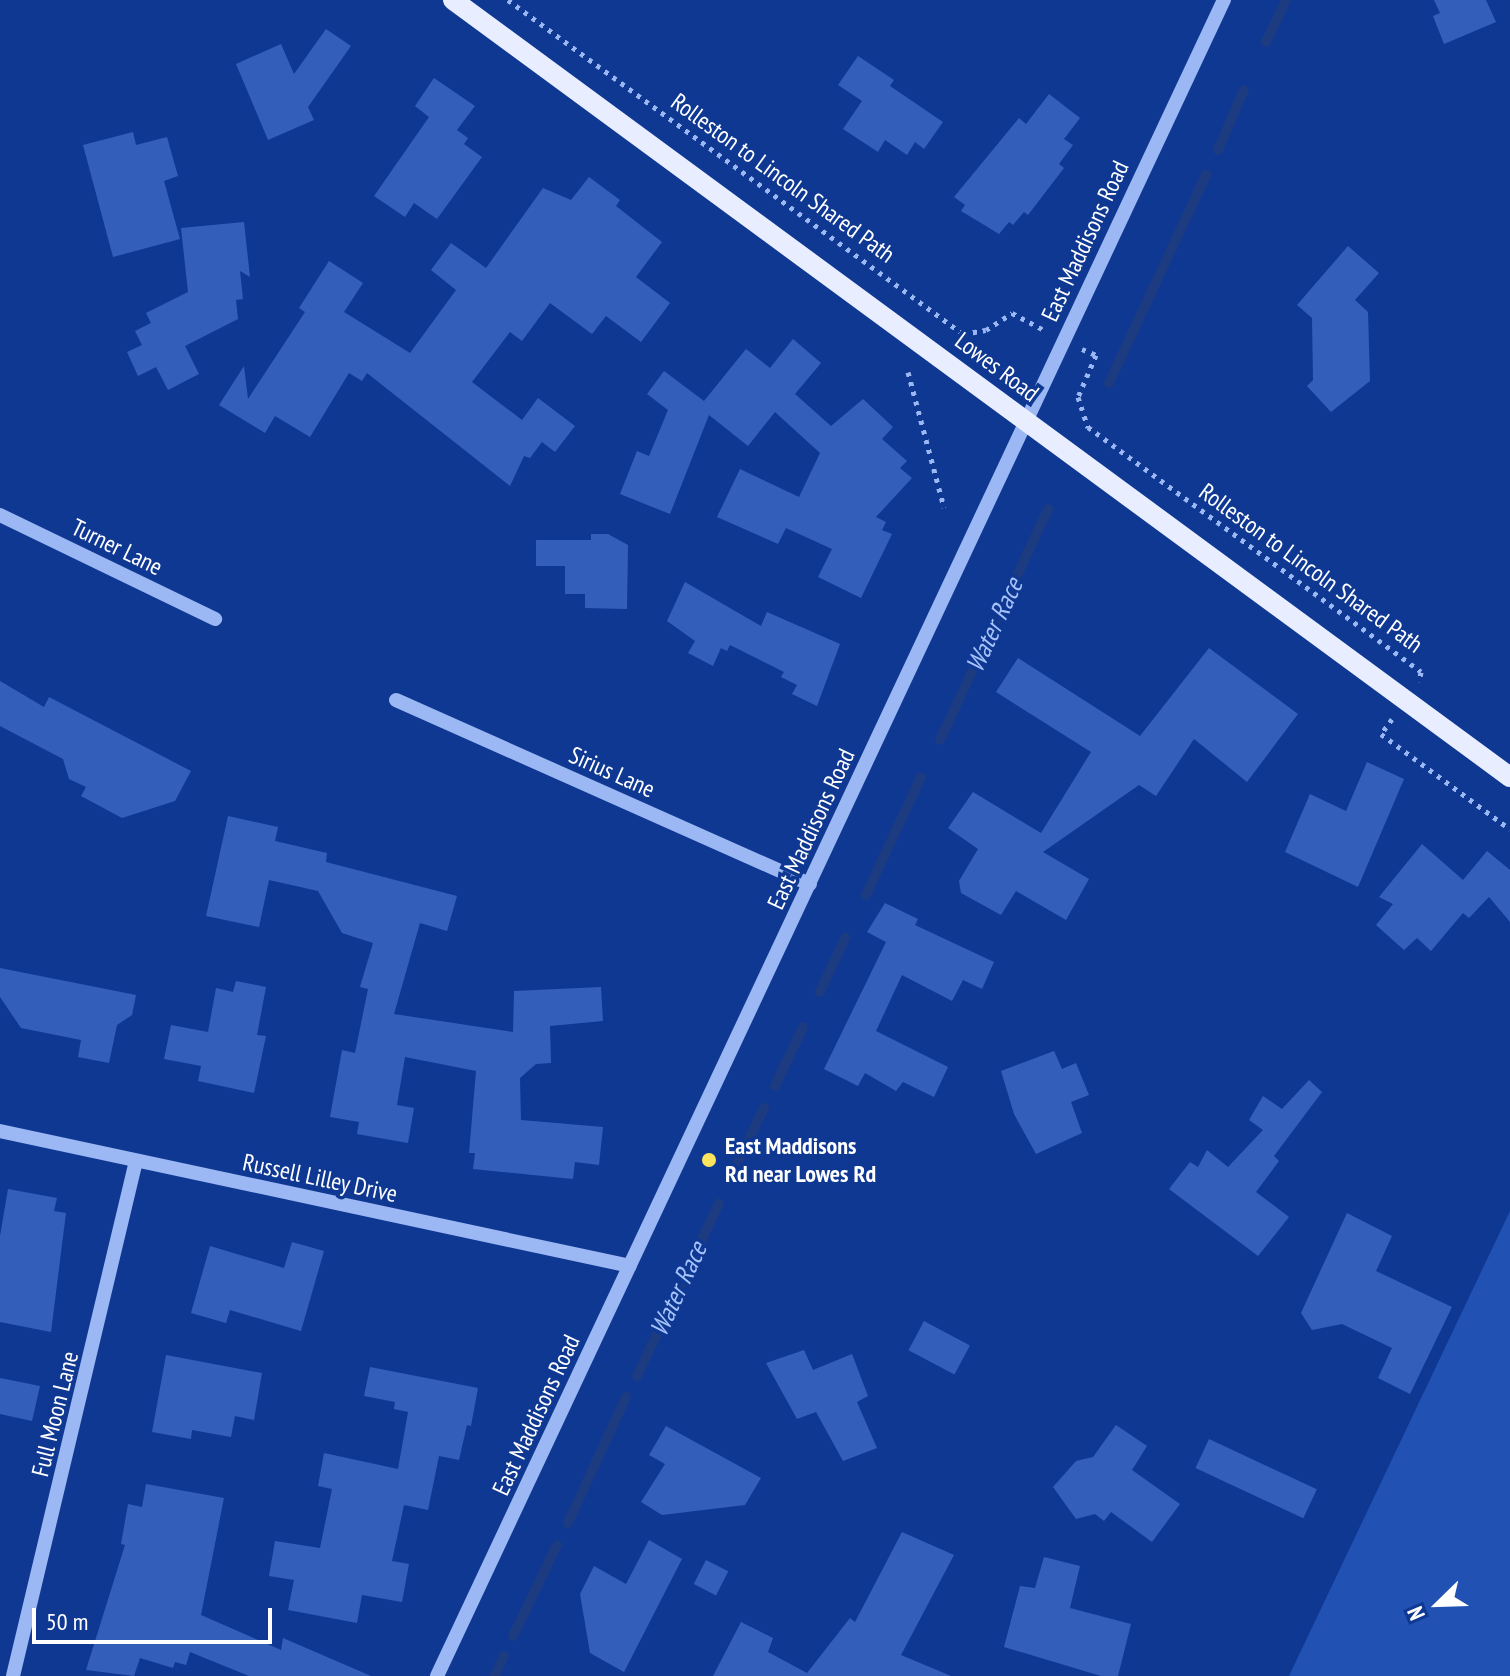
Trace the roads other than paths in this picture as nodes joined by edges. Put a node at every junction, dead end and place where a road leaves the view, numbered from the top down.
1 (453, 0) edge
2 (1224, 0) edge
3 (1025, 420) junction
4 (0, 515) edge
5 (215, 619) dead end
6 (396, 700) dead end
7 (1510, 777) edge
8 (810, 884) junction
9 (0, 1131) edge
10 (136, 1161) junction
11 (630, 1266) junction
12 (13, 1676) edge
13 (437, 1676) edge

1 - 3 main road, Lowes Road
2 - 3 street, East Maddisons Road
3 - 7 main road, Lowes Road
3 - 8 street, East Maddisons Road
4 - 5 street, Turner Lane
6 - 8 street, Sirius Lane
8 - 11 street, East Maddisons Road
9 - 10 street, Russell Lilley Drive
10 - 11 street, Russell Lilley Drive
10 - 12 street, Full Moon Lane
11 - 13 street, East Maddisons Road

